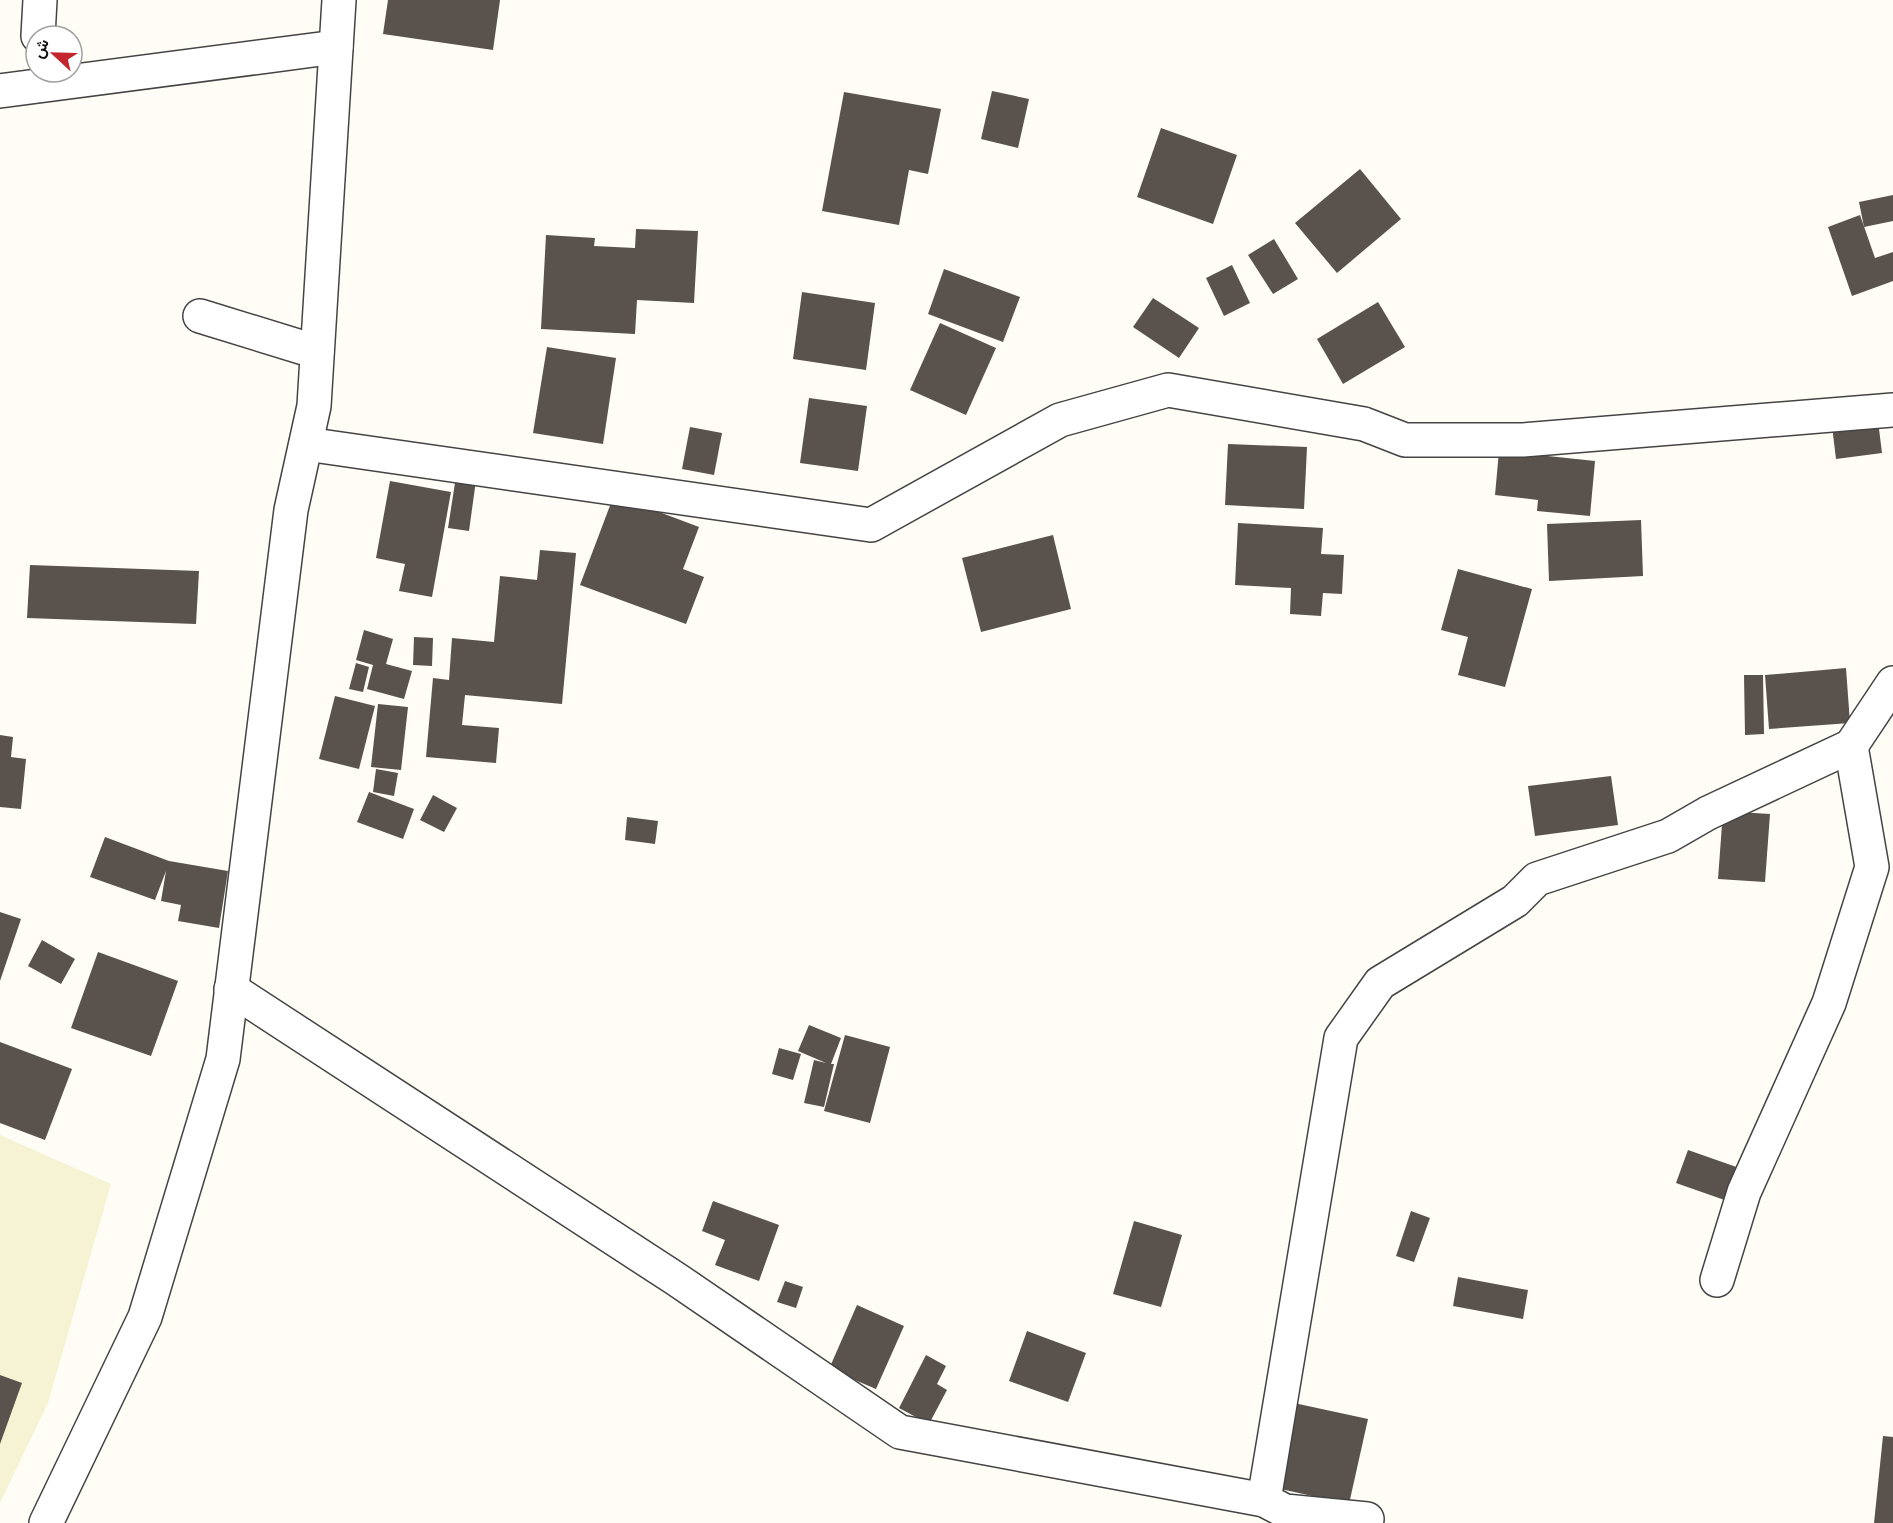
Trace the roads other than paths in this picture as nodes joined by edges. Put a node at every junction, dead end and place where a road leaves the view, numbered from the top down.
1 (40, 0) edge
2 (339, 0) edge
3 (39, 24) edge
4 (336, 47) junction
5 (84, 74) edge
6 (24, 83) edge
7 (0, 91) edge
8 (200, 316) dead end
9 (317, 352) junction
10 (1893, 410) edge
11 (306, 444) junction
12 (1893, 683) edge
13 (1851, 746) junction
14 (231, 990) junction
15 (1717, 1280) dead end
16 (1264, 1500) junction
17 (1367, 1519) dead end
18 (46, 1523) edge

1 - 3 street
2 - 4 street
4 - 5 street
4 - 9 street
6 - 7 street
8 - 9 street
9 - 11 street
10 - 11 street
11 - 14 street
12 - 13 street
13 - 15 street
13 - 16 street
14 - 16 street
14 - 18 street
16 - 17 street

